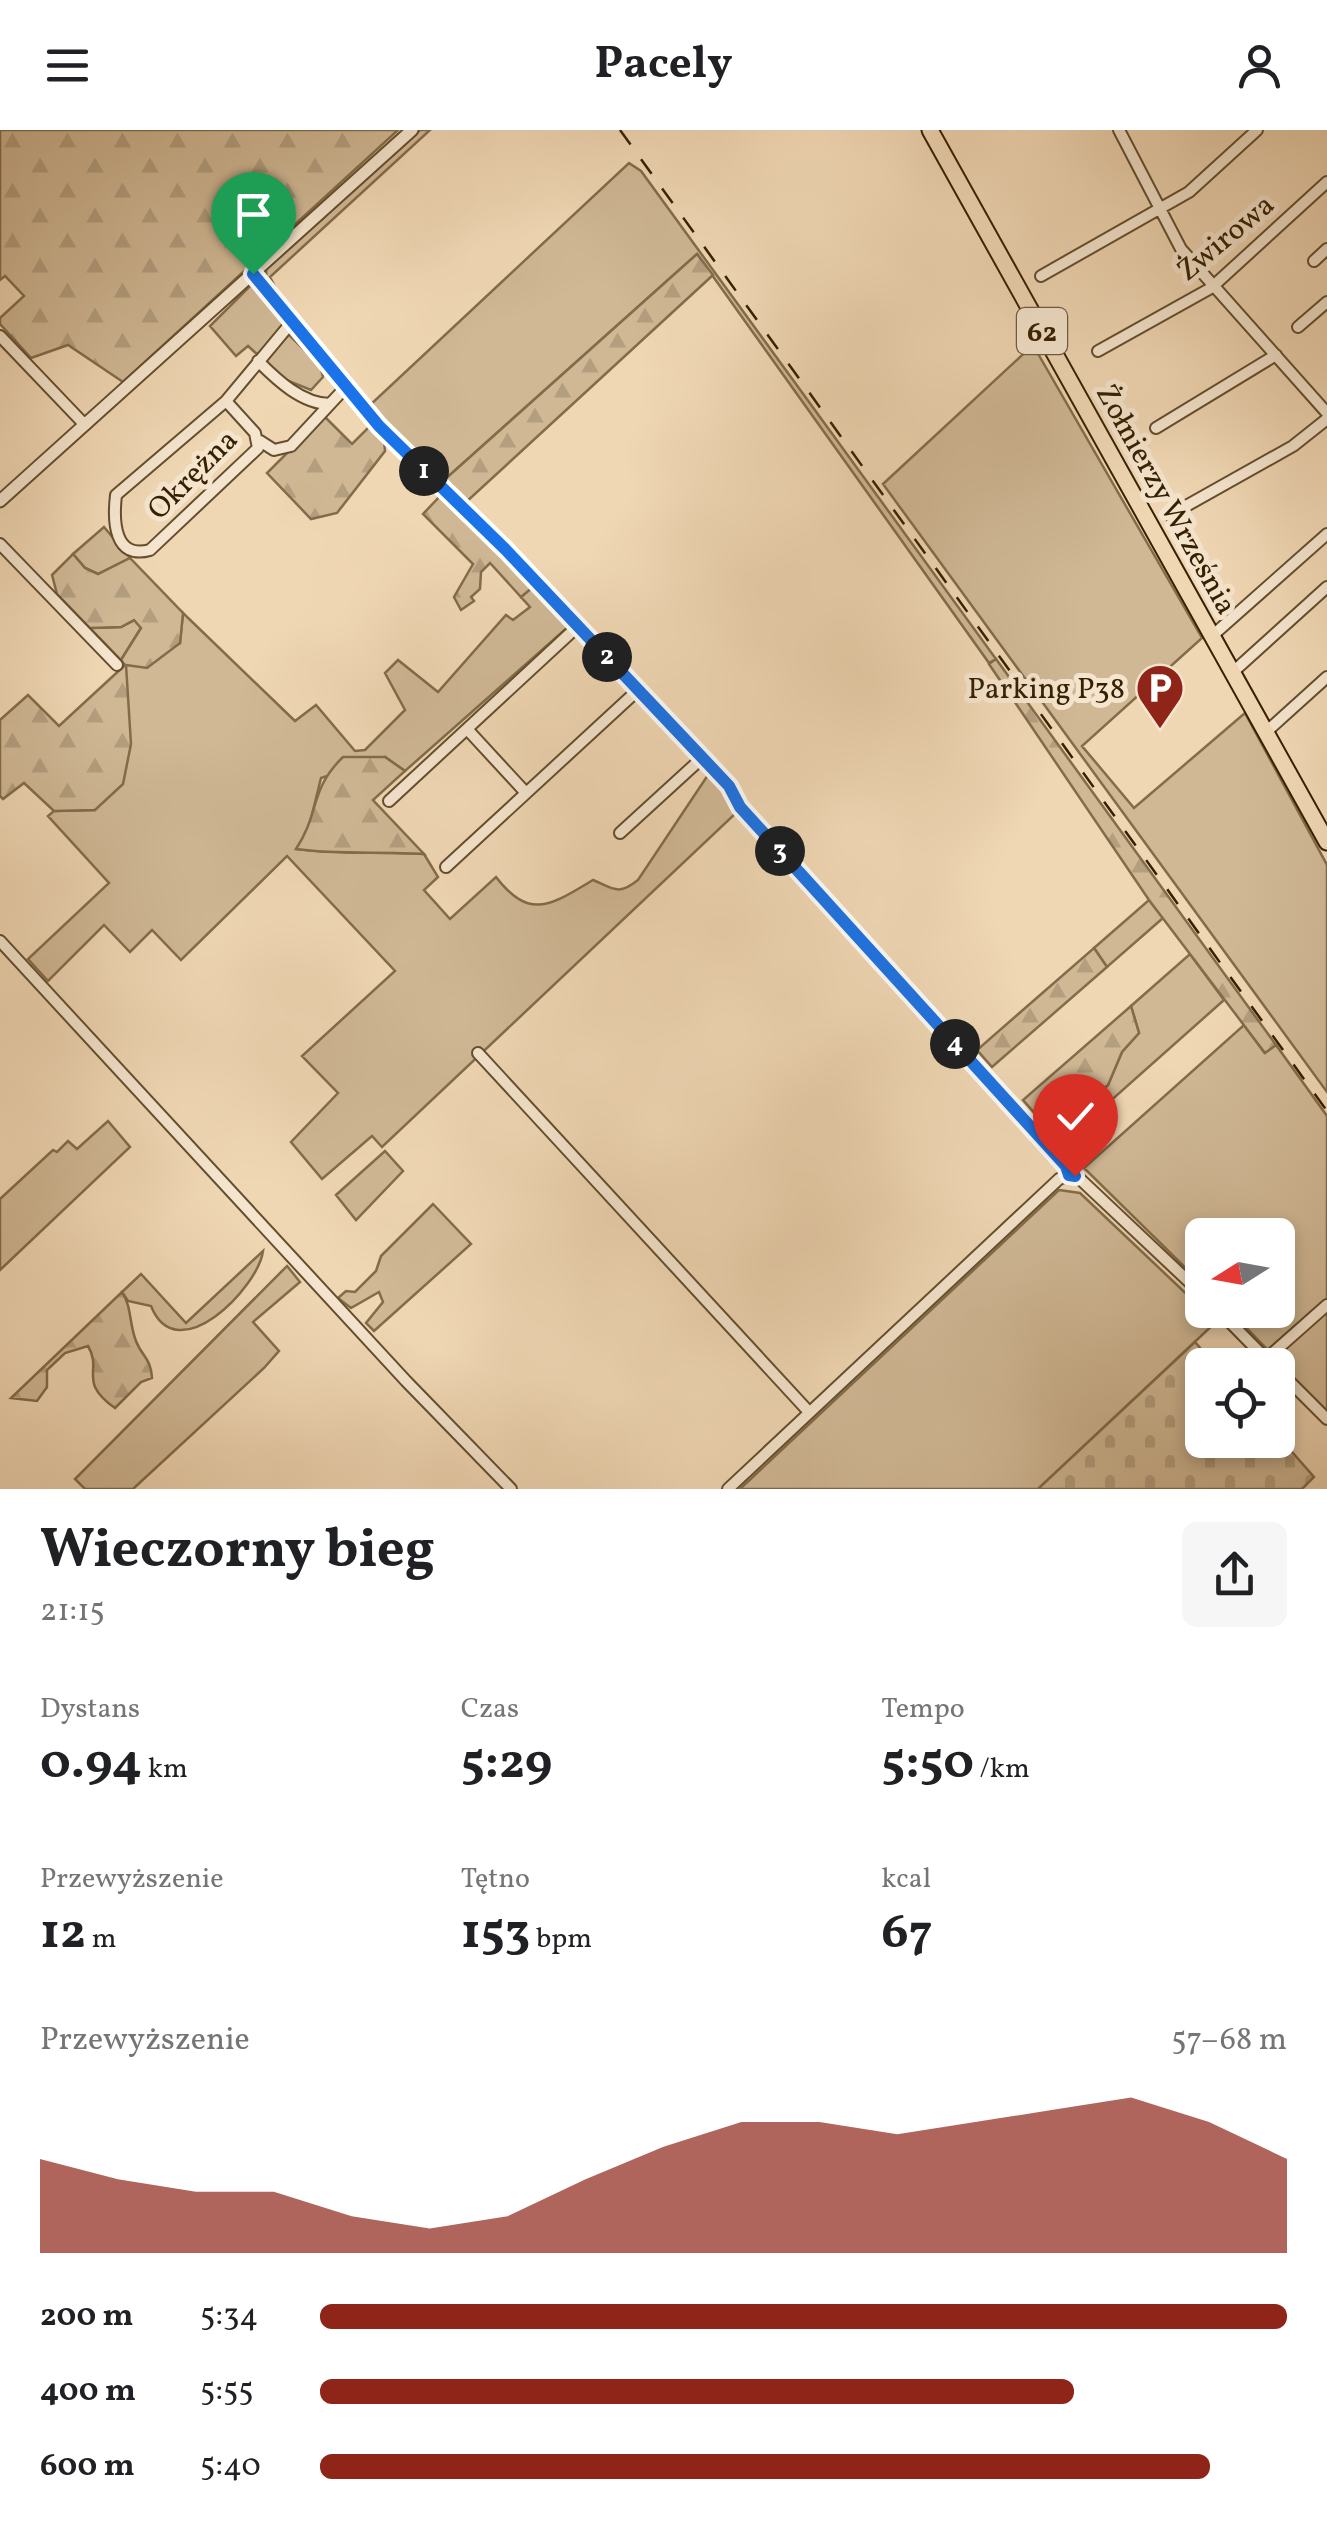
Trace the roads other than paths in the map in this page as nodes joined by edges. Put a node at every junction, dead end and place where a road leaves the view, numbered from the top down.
1 (412, 130) edge
2 (930, 130) edge
3 (1119, 130) edge
4 (1236, 130) edge
5 (1257, 130) edge
6 (1246, 140) junction
7 (1327, 182) edge
8 (1158, 210) junction
9 (1327, 249) edge
10 (1314, 260) dead end
11 (253, 274) junction
12 (1041, 276) dead end
13 (1214, 285) junction
14 (1327, 302) edge
15 (291, 324) junction
16 (1298, 327) dead end
17 (3, 341) edge
18 (1098, 352) dead end
19 (1276, 355) junction
20 (258, 361) junction
21 (344, 389) junction
22 (226, 402) junction
23 (330, 404) junction
24 (1327, 416) edge
25 (85, 425) junction
26 (1156, 428) dead end
27 (260, 440) junction
28 (0, 500) edge
29 (1170, 515) dead end
30 (1327, 534) edge
31 (0, 544) edge
32 (1327, 587) edge
33 (578, 626) junction
34 (1212, 636) junction
35 (117, 665) dead end
36 (1233, 672) junction
37 (1327, 676) edge
38 (638, 690) junction
39 (467, 729) junction
40 (1266, 732) junction
41 (702, 758) junction
42 (526, 793) junction
43 (389, 801) dead end
44 (620, 833) dead end
45 (1327, 842) edge
46 (446, 867) dead end
47 (0, 941) edge
48 (478, 1053) dead end
49 (1069, 1175) junction
50 (1185, 1278) edge
51 (1327, 1306) edge
52 (1236, 1328) edge
53 (1255, 1348) edge
54 (1288, 1348) edge
55 (1295, 1388) edge
56 (809, 1412) junction
57 (1327, 1419) edge
58 (512, 1489) edge
59 (728, 1489) edge

1 - 11 street
2 - 34 main road, Żołnierzy Września / 62
3 - 8 street
4 - 6 street
5 - 6 street
6 - 8 street
7 - 13 street, Żwirowa
8 - 12 street
8 - 13 street
9 - 10 street
11 - 15 street
11 - 25 street
13 - 18 street, Żwirowa
13 - 19 street
14 - 16 street
15 - 20 street, Okrężna
15 - 21 street
17 - 25 street
19 - 24 street
19 - 26 street
20 - 22 street, Okrężna
20 - 23 street
21 - 23 street, Okrężna
21 - 33 street
22 - 27 street, Okrężna
22 - 27 street, Okrężna
23 - 27 street, Okrężna
24 - 29 street
25 - 28 street
30 - 34 street
31 - 35 street
32 - 36 street
33 - 38 street
33 - 39 street
34 - 36 main road, Żołnierzy Września / 62
36 - 40 main road, Żołnierzy Września / 62
37 - 40 street
38 - 41 street
38 - 42 street
39 - 42 street
39 - 43 street
40 - 45 main road, Żołnierzy Września / 62
41 - 44 street
41 - 49 street
42 - 46 street
47 - 58 street
48 - 56 street
49 - 50 street
49 - 56 street
51 - 54 street
52 - 53 street
55 - 57 street
56 - 59 street

